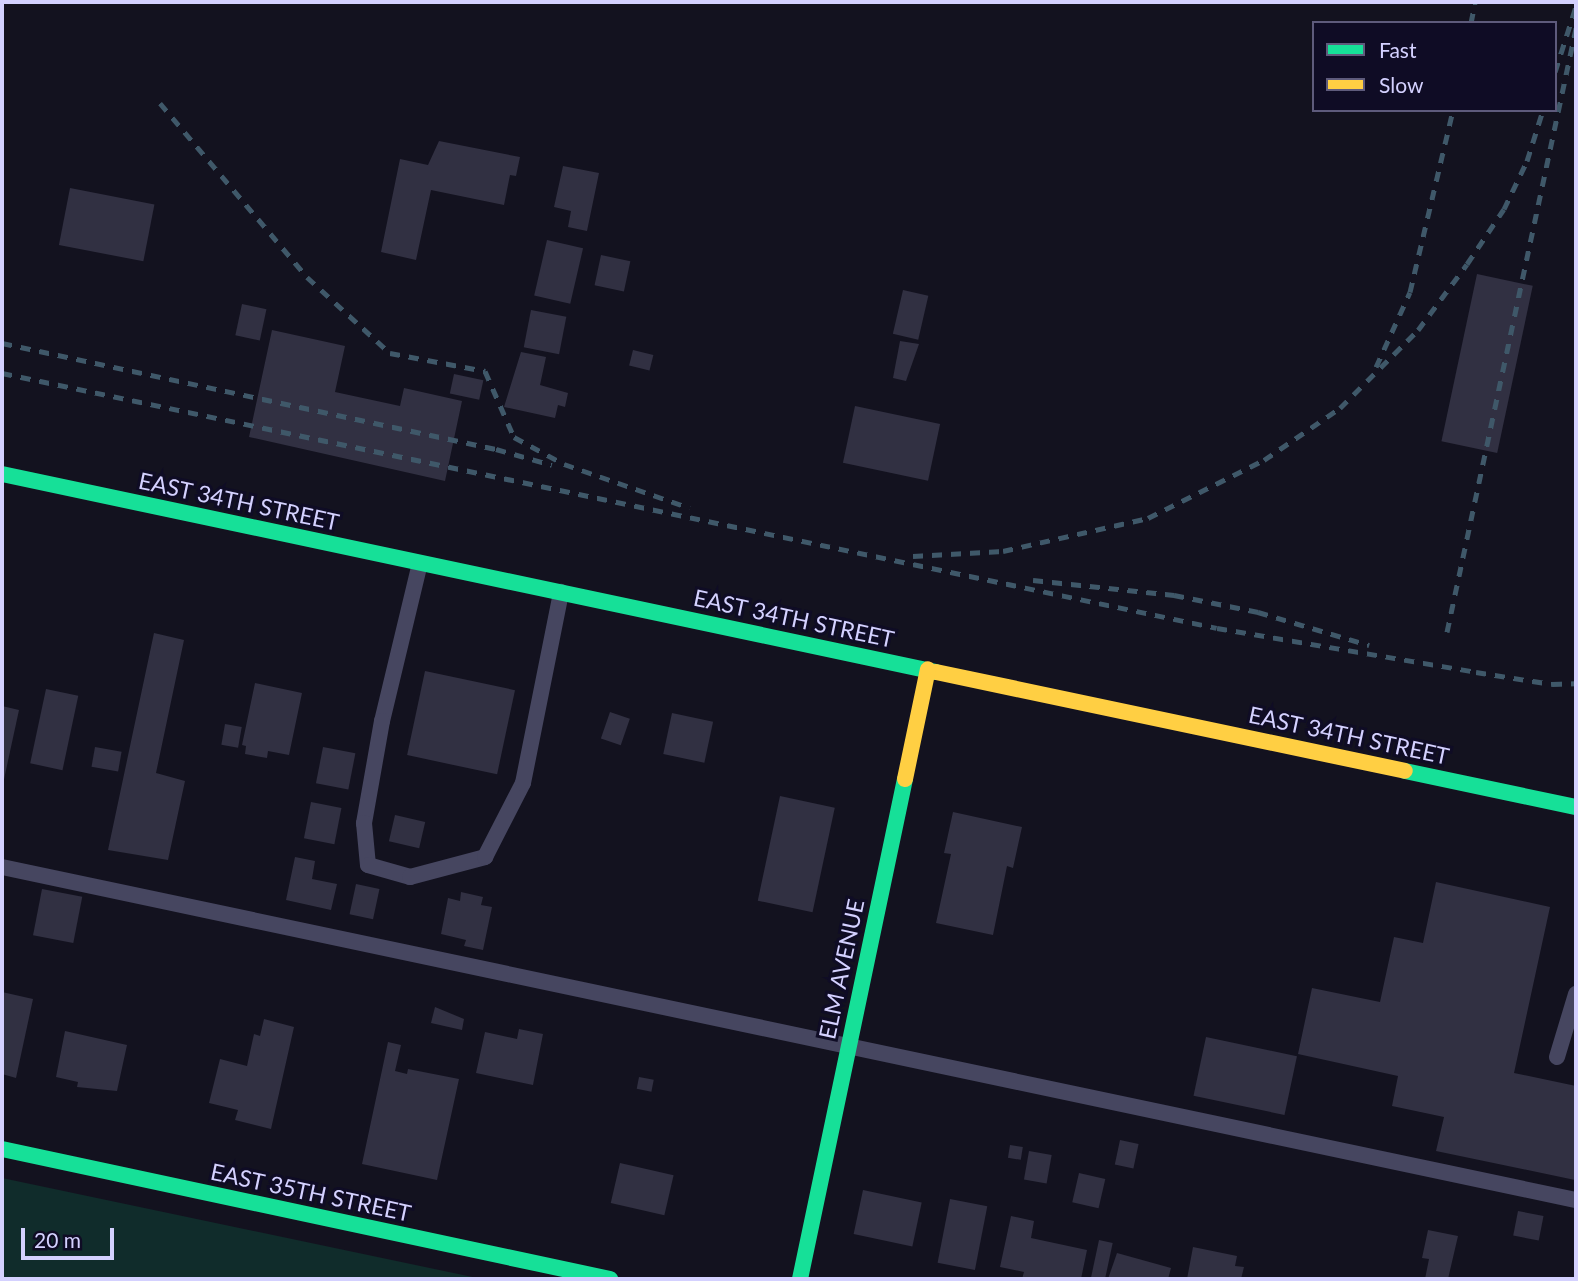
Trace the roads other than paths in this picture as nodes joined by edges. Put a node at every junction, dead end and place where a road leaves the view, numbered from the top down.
1 (2, 474) edge
2 (421, 562) junction
3 (561, 592) junction
4 (928, 669) junction
5 (1576, 807) edge
6 (2, 867) edge
7 (1576, 994) edge
8 (848, 1046) junction
9 (1557, 1057) dead end
10 (2, 1149) edge
11 (1576, 1200) edge
12 (610, 1279) edge
13 (800, 1279) edge

1 - 2 main road, EAST 34TH STREET
2 - 3 main road, EAST 34TH STREET
2 - 3 lane
3 - 4 main road, EAST 34TH STREET
4 - 5 main road, EAST 34TH STREET
4 - 8 main road, ELM AVENUE
6 - 8 lane
7 - 9 lane
8 - 11 lane
8 - 13 main road, ELM AVENUE
10 - 12 main road, EAST 35TH STREET

